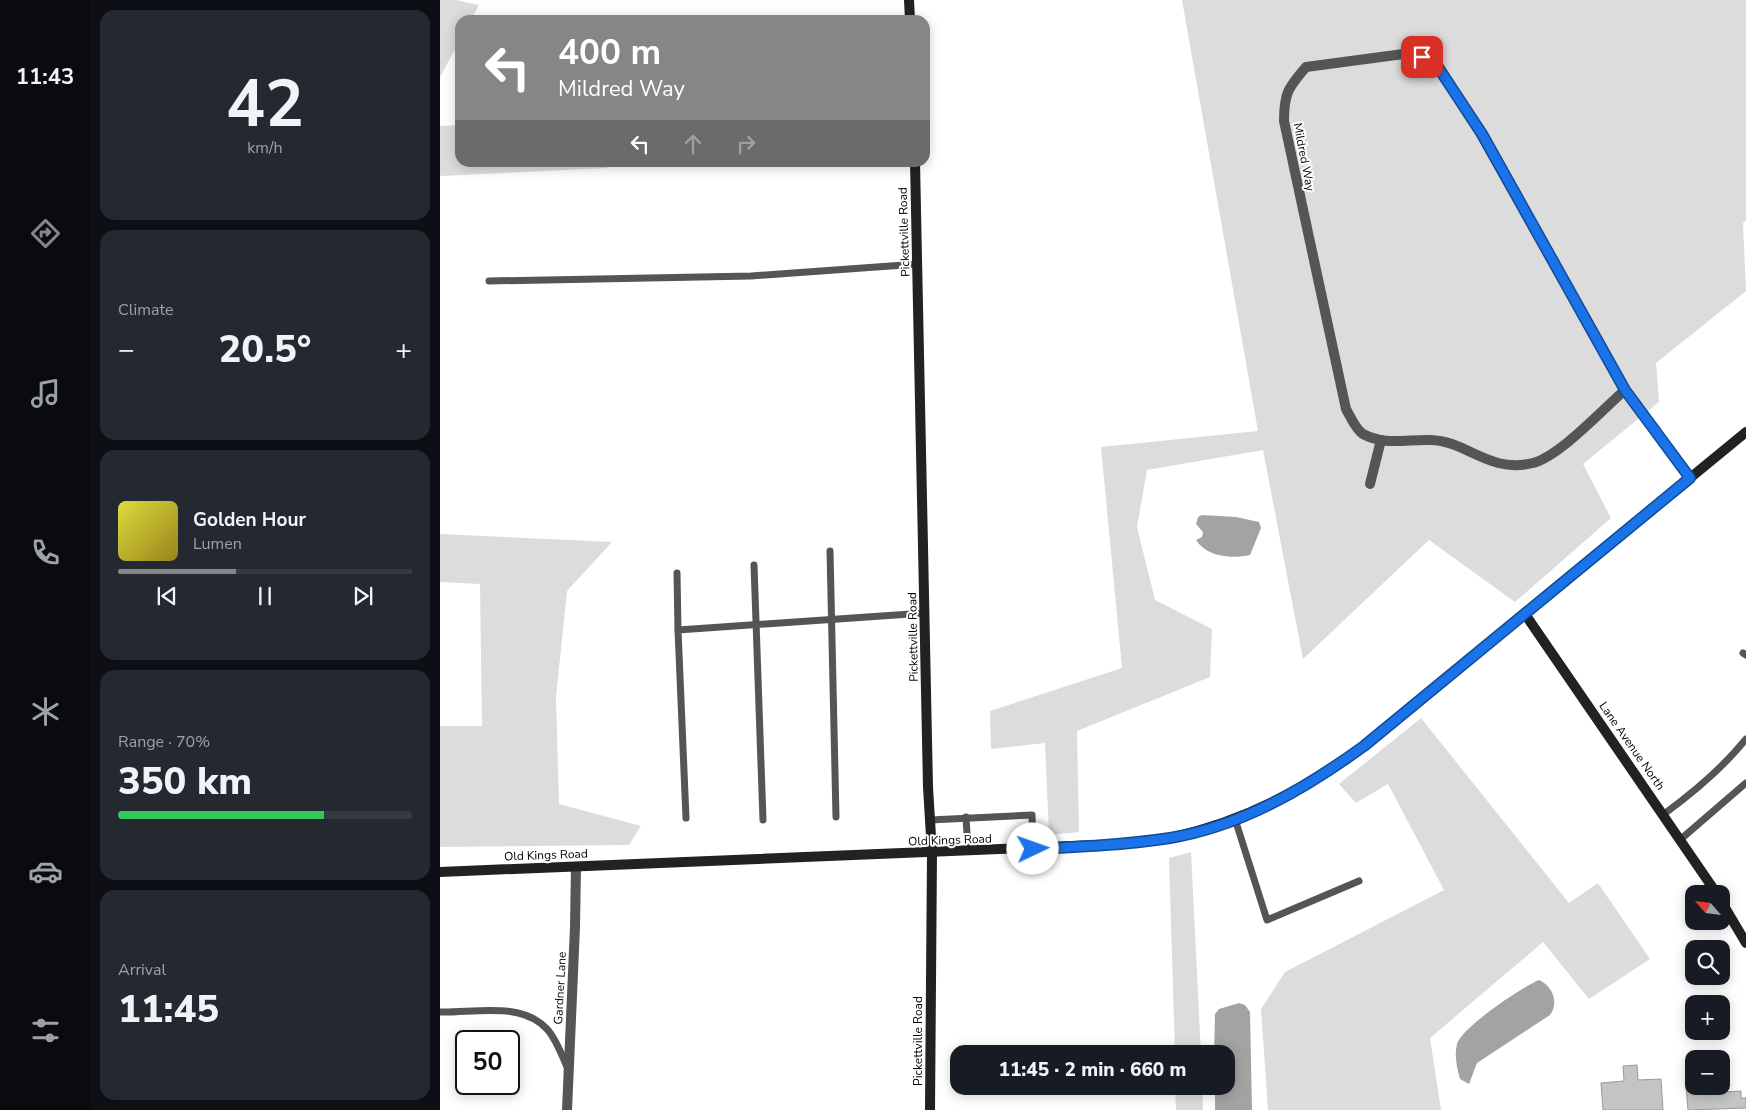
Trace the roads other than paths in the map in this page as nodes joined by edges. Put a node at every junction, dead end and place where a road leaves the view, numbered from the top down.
1 (909, 0) edge
2 (910, 15) edge
3 (915, 167) edge
4 (918, 264) junction
5 (489, 281) dead end
6 (1625, 390) junction
7 (1746, 432) edge
8 (1381, 440) junction
9 (1690, 478) junction
10 (1370, 484) dead end
11 (830, 551) dead end
12 (754, 565) dead end
13 (677, 574) dead end
14 (925, 613) junction
15 (1525, 614) junction
16 (832, 619) junction
17 (756, 624) junction
18 (678, 630) junction
19 (1746, 739) edge
20 (1746, 783) edge
21 (1664, 814) junction
22 (966, 817) junction
23 (686, 818) dead end
24 (836, 818) dead end
25 (1235, 819) junction
26 (763, 820) dead end
27 (930, 820) junction
28 (1681, 839) junction
29 (1033, 849) junction
30 (968, 852) junction
31 (932, 853) junction
32 (576, 867) junction
33 (440, 872) edge
34 (1359, 881) dead end
35 (1711, 885) edge
36 (1730, 916) edge
37 (1746, 943) edge
38 (440, 1012) edge
39 (569, 1070) junction
40 (567, 1110) edge
41 (930, 1110) edge

1 - 2 main road
3 - 4 main road, Pickettville Road
4 - 5 lane
4 - 14 main road, Pickettville Road
6 - 8 street, Mildred Way
6 - 8 street, Mildred Way
6 - 9 street, Mildred Way
7 - 9 main road, Old Kings Road
8 - 10 street
9 - 15 main road, Old Kings Road
11 - 16 lane
12 - 17 lane
13 - 18 lane
14 - 16 lane
14 - 27 main road, Pickettville Road
15 - 21 main road, Lane Avenue North
15 - 25 main road, Old Kings Road
16 - 17 lane
16 - 24 lane
17 - 18 lane
17 - 26 lane
18 - 23 lane
19 - 21 lane
20 - 28 lane
21 - 28 main road, Lane Avenue North
22 - 27 lane
22 - 29 lane
22 - 30 lane
25 - 29 main road, Old Kings Road
25 - 34 lane
27 - 31 main road, Pickettville Road
28 - 35 main road, Lane Avenue North
29 - 30 main road, Old Kings Road
30 - 31 main road, Old Kings Road
31 - 32 main road, Old Kings Road
31 - 41 main road, Pickettville Road
32 - 33 main road, Old Kings Road
32 - 39 street, Gardner Lane
36 - 37 main road
38 - 39 lane
39 - 40 street, Gardner Lane

